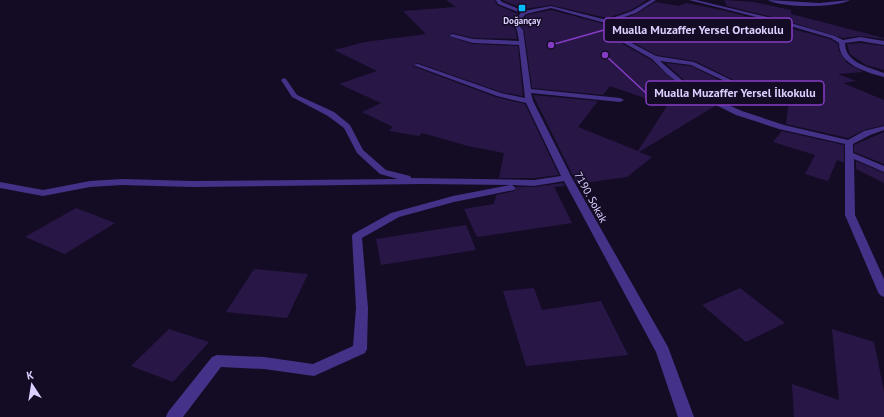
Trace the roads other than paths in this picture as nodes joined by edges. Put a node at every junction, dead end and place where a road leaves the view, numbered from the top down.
1 (498, 0) edge
2 (654, 0) edge
3 (691, 0) edge
4 (770, 0) edge
5 (848, 0) edge
6 (524, 13) junction
7 (607, 22) junction
8 (452, 36) dead end
9 (842, 42) junction
10 (521, 43) junction
11 (884, 43) edge
12 (654, 58) junction
13 (416, 65) dead end
14 (884, 75) edge
15 (284, 80) dead end
16 (527, 90) junction
17 (620, 100) dead end
18 (528, 101) junction
19 (778, 101) dead end
20 (884, 128) edge
21 (849, 143) junction
22 (849, 154) junction
23 (884, 169) edge
24 (567, 178) junction
25 (423, 181) junction
26 (534, 183) junction
27 (0, 185) edge
28 (884, 292) edge
29 (174, 417) edge
30 (686, 417) edge

1 - 6 street
2 - 7 street
3 - 9 street
4 - 5 street
6 - 7 street
6 - 10 street, 7190. Sokak
7 - 12 street
8 - 10 street
9 - 11 street
9 - 14 street
10 - 16 street, 7190. Sokak
12 - 19 street
12 - 21 street
13 - 18 street
15 - 25 street
16 - 17 street
16 - 18 street, 7190. Sokak
18 - 24 street, 7190. Sokak
20 - 21 street
21 - 22 street
22 - 23 street
22 - 28 street
24 - 26 street
24 - 30 street, 7190. Sokak
25 - 26 street
25 - 27 street
26 - 29 street

